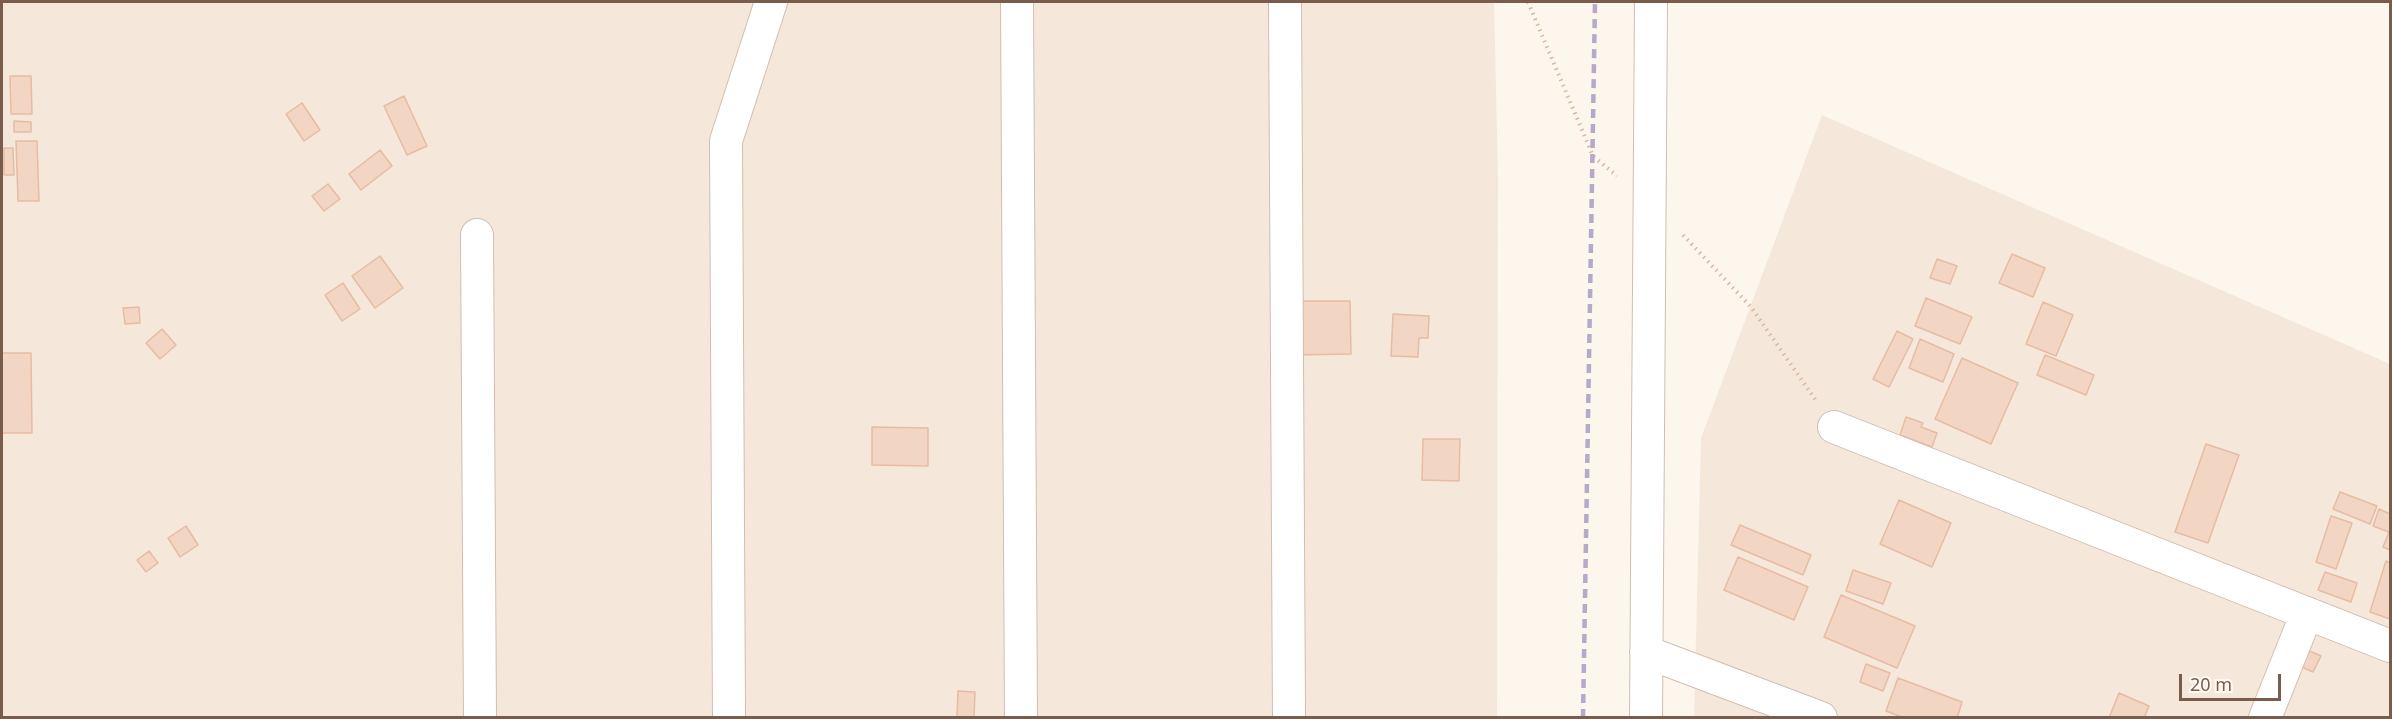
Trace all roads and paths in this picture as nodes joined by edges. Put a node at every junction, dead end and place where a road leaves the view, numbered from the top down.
1 (771, 2) edge
2 (1017, 2) edge
3 (1285, 2) edge
4 (1651, 2) edge
5 (477, 235) dead end
6 (1834, 427) dead end
7 (2307, 614) junction
8 (2391, 646) edge
9 (1646, 652) junction
10 (480, 717) edge
11 (729, 717) edge
12 (1021, 717) edge
13 (1289, 717) edge
14 (1646, 717) edge
15 (1821, 717) edge
16 (2265, 717) edge

1 - 11 street
2 - 12 street
3 - 13 street
4 - 9 street
5 - 10 street
6 - 7 street
7 - 8 street
7 - 16 street
9 - 14 street
9 - 15 street

